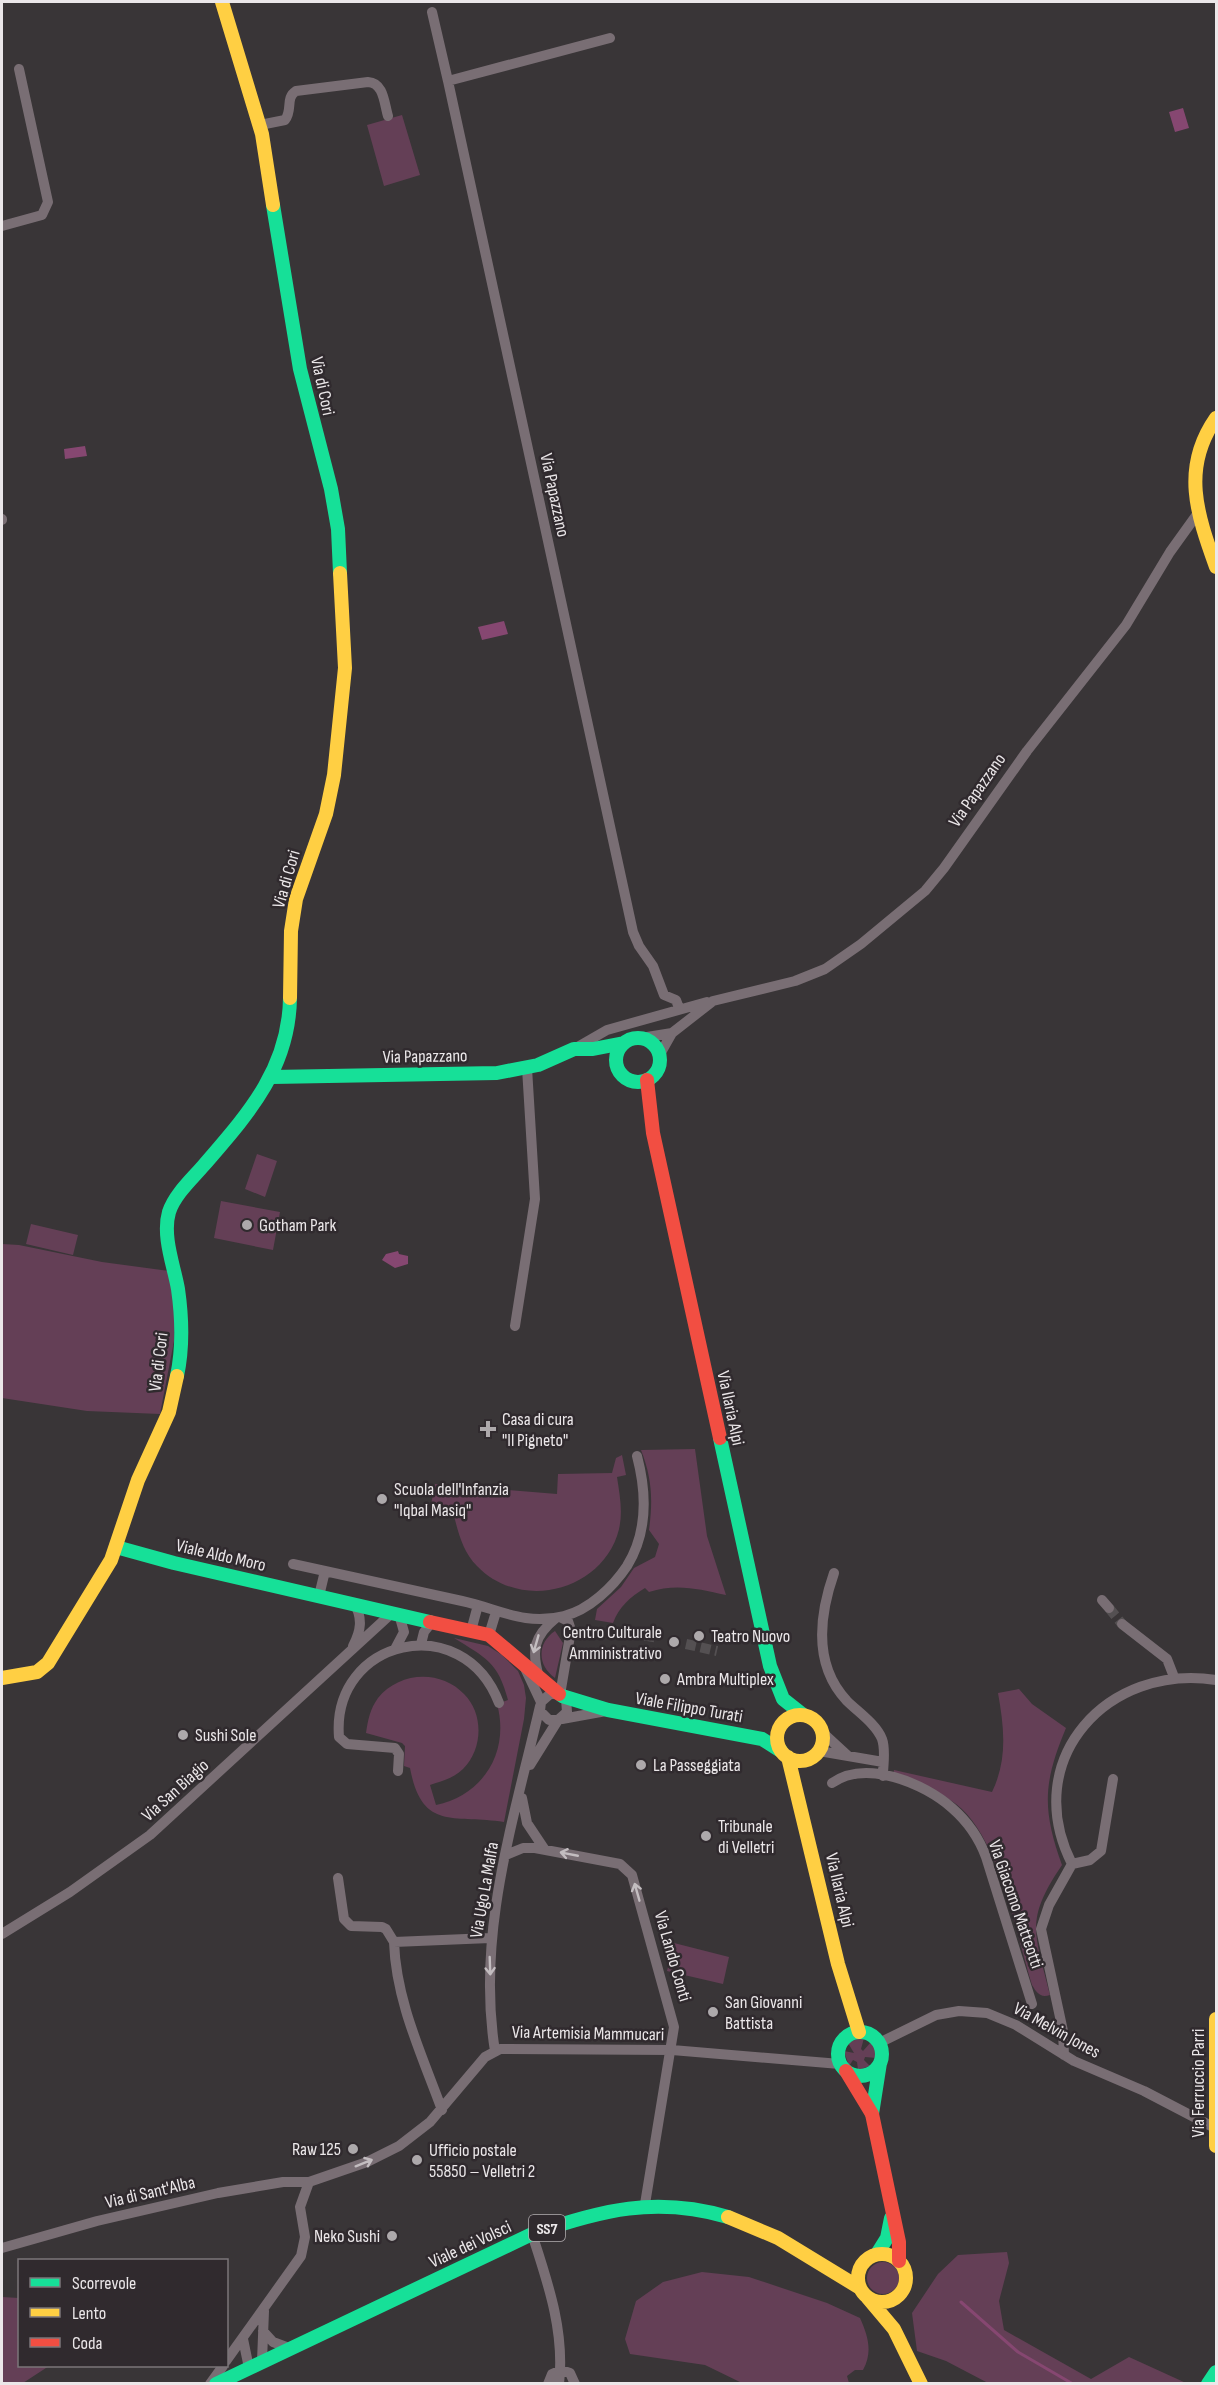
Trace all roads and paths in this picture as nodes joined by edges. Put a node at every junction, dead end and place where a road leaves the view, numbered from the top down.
1 (222, 2) edge
2 (432, 12) dead end
3 (610, 38) dead end
4 (19, 69) dead end
5 (448, 81) junction
6 (388, 116) dead end
7 (260, 125) junction
8 (2, 226) edge
9 (1216, 418) edge
10 (1198, 513) junction
11 (1216, 567) edge
12 (713, 1000) junction
13 (679, 1008) junction
14 (672, 1033) junction
15 (641, 1038) junction
16 (624, 1043) junction
17 (574, 1049) junction
18 (593, 1049) junction
19 (659, 1056) junction
20 (527, 1068) junction
21 (619, 1071) junction
22 (272, 1077) junction
23 (646, 1080) junction
24 (631, 1081) junction
25 (653, 1132) junction
26 (515, 1326) dead end
27 (637, 1456) dead end
28 (116, 1547) junction
29 (293, 1564) dead end
30 (325, 1571) junction
31 (834, 1573) dead end
32 (319, 1596) junction
33 (354, 1604) junction
34 (478, 1605) junction
35 (496, 1612) junction
36 (396, 1613) junction
37 (558, 1617) junction
38 (432, 1622) junction
39 (1122, 1623) tunnel mouth
40 (471, 1631) junction
41 (489, 1635) junction
42 (421, 1644) junction
43 (352, 1648) junction
44 (395, 1649) junction
45 (522, 1662) junction
46 (539, 1677) junction
47 (1174, 1677) junction
48 (2, 1678) edge
49 (1216, 1680) edge
50 (778, 1690) junction
51 (561, 1695) junction
52 (499, 1703) dead end
53 (541, 1704) junction
54 (608, 1710) junction
55 (802, 1714) junction
56 (560, 1720) junction
57 (779, 1729) junction
58 (823, 1733) junction
59 (762, 1739) junction
60 (784, 1754) junction
61 (816, 1754) junction
62 (848, 1756) junction
63 (883, 1762) junction
64 (398, 1771) dead end
65 (525, 1773) junction
66 (883, 1776) junction
67 (1113, 1779) dead end
68 (832, 1783) dead end
69 (522, 1785) junction
70 (799, 1794) junction
71 (545, 1850) junction
72 (506, 1855) junction
73 (1072, 1863) junction
74 (338, 1878) dead end
75 (2, 1934) edge
76 (490, 1938) junction
77 (394, 1942) junction
78 (845, 1995) junction
79 (1032, 2004) dead end
80 (1216, 2019) edge
81 (859, 2032) junction
82 (879, 2043) junction
83 (840, 2045) junction
84 (495, 2050) junction
85 (672, 2050) junction
86 (1064, 2055) junction
87 (881, 2059) junction
88 (843, 2068) junction
89 (442, 2110) junction
90 (872, 2114) junction
91 (1215, 2128) junction
92 (1216, 2146) edge
93 (309, 2182) junction
94 (645, 2204) junction
95 (891, 2212) junction
96 (532, 2234) junction
97 (2, 2248) edge
98 (873, 2256) junction
99 (817, 2259) junction
100 (899, 2261) junction
101 (864, 2292) junction
102 (898, 2295) junction
103 (264, 2310) junction
104 (894, 2329) junction
105 (263, 2331) junction
106 (243, 2339) junction
107 (289, 2348) junction
108 (228, 2358) edge
109 (262, 2361) junction
110 (223, 2367) edge
111 (249, 2368) junction
112 (561, 2370) junction
113 (1216, 2372) edge
114 (210, 2384) edge
115 (216, 2384) edge
116 (548, 2384) edge
117 (559, 2384) edge
118 (575, 2384) edge
119 (921, 2384) edge
120 (1208, 2384) edge

1 - 7 street, Via di Cori
2 - 5 street, Via Papazzano
3 - 5 street
4 - 8 street
5 - 13 street, Via Papazzano
6 - 7 street
7 - 22 street, Via di Cori
9 - 10 street
10 - 11 street
10 - 12 street, Via Papazzano
12 - 13 street, Via Papazzano
12 - 14 street, Via Papazzano
13 - 17 street, Via Papazzano
14 - 15 street, Via Papazzano
14 - 19 street, Via Papazzano
15 - 16 street
15 - 19 street
16 - 18 street, Via Papazzano
16 - 21 street
17 - 18 street, Via Papazzano
17 - 20 street, Via Papazzano
18 - 21 street
19 - 23 street
20 - 22 street, Via Papazzano
20 - 26 street
21 - 24 street
22 - 28 street, Via di Cori
23 - 24 street
23 - 25 street, Via Ilaria Alpi
24 - 25 street, Via Ilaria Alpi
25 - 50 street, Via Ilaria Alpi
27 - 37 street
28 - 32 street, Viale Aldo Moro
28 - 48 street, Via di Cori
29 - 30 street, Viale Aldo Moro
30 - 32 street
30 - 34 street, Viale Aldo Moro
31 - 63 street
32 - 33 street, Viale Aldo Moro
33 - 36 street, Viale Aldo Moro
33 - 43 street
34 - 35 street, Viale Aldo Moro
34 - 40 street
35 - 37 street, Viale Aldo Moro
35 - 41 street
36 - 38 street, Viale Aldo Moro
36 - 43 street, Via San Biagio
36 - 44 street
37 -> 46 street
37 - 51 street
38 - 40 street, Viale Aldo Moro
38 - 42 street
39 - 47 street
40 - 41 street, Viale Aldo Moro
41 - 45 street
42 - 44 street
42 - 52 street
43 - 75 street, Via San Biagio
44 - 64 street
45 - 46 street
45 - 53 street
46 - 51 street
47 - 49 street
47 - 73 street
50 - 55 street, Via Ilaria Alpi
50 - 57 street, Via Ilaria Alpi
51 - 53 street
51 - 54 street, Viale Filippo Turati
51 - 56 street
53 - 56 street
53 - 65 street, Via Ugo La Malfa
54 - 56 street, Viale Filippo Turati
54 - 59 street, Viale Filippo Turati
55 - 57 street
55 - 58 street
56 - 65 street, Via Ugo La Malfa
57 - 59 street, Viale Filippo Turati
57 - 60 street
58 - 61 street
58 - 62 street
59 - 60 street, Viale Filippo Turati
60 - 61 street
60 - 70 street, Via Ilaria Alpi
61 - 62 street
61 - 70 street, Via Ilaria Alpi
62 - 63 street
63 - 66 street
65 - 69 street, Via Ugo La Malfa
66 - 68 street, Via Giacomo Matteotti
66 - 79 street, Via Giacomo Matteotti
67 - 73 street
69 - 71 street
69 - 72 street, Via Ugo La Malfa
70 - 78 street, Via Ilaria Alpi
71 - 72 street
85 -> 71 street, Via Lando Conti
72 - 76 street, Via Ugo La Malfa
73 - 86 street
74 - 77 street
76 - 77 street
76 -> 84 street, Via Ugo La Malfa
77 - 89 street
78 - 81 street, Via Ilaria Alpi
78 - 83 street, Via Ilaria Alpi
80 - 91 street, Via Ferruccio Parri
81 - 82 street
81 - 83 street
82 - 86 street, Via Melvin Jones
82 - 87 street
83 - 88 street
84 - 85 street, Via Artemisia Mammucari
84 - 89 street, Via Artemisia Mammucari
85 - 88 street, Via Artemisia Mammucari
85 - 94 street, Via Lando Conti
86 - 91 street, Via Melvin Jones
87 - 88 street
87 - 90 street
88 - 90 street
93 -> 89 street, Via Artemisia Mammucari
90 - 95 street
91 - 92 street, Via Ferruccio Parri
93 - 97 street, Via di Sant'Alba
93 - 103 street
94 - 96 street, Viale dei Volsci / SS7
94 - 99 street, Viale dei Volsci / SS7
95 - 98 street
95 - 100 street
96 - 107 street, Viale dei Volsci / SS7
96 - 112 street
98 - 99 street, Viale dei Volsci / SS7
98 - 100 street, SS7
98 - 101 street
99 - 101 street, Viale dei Volsci / SS7
100 - 102 street
101 - 102 street
101 - 104 street, Viale dei Volsci
102 - 104 street
103 - 105 street
103 - 106 street
104 - 119 street, Viale dei Volsci
105 - 107 street
105 - 109 street
106 - 108 street
106 - 111 street
107 - 109 street, Viale dei Volsci / SS7
109 - 111 street, Viale dei Volsci / SS7
110 - 114 street
111 - 115 street, Viale dei Volsci / SS7
112 - 116 street
112 - 117 street
112 - 118 street
113 - 120 street

